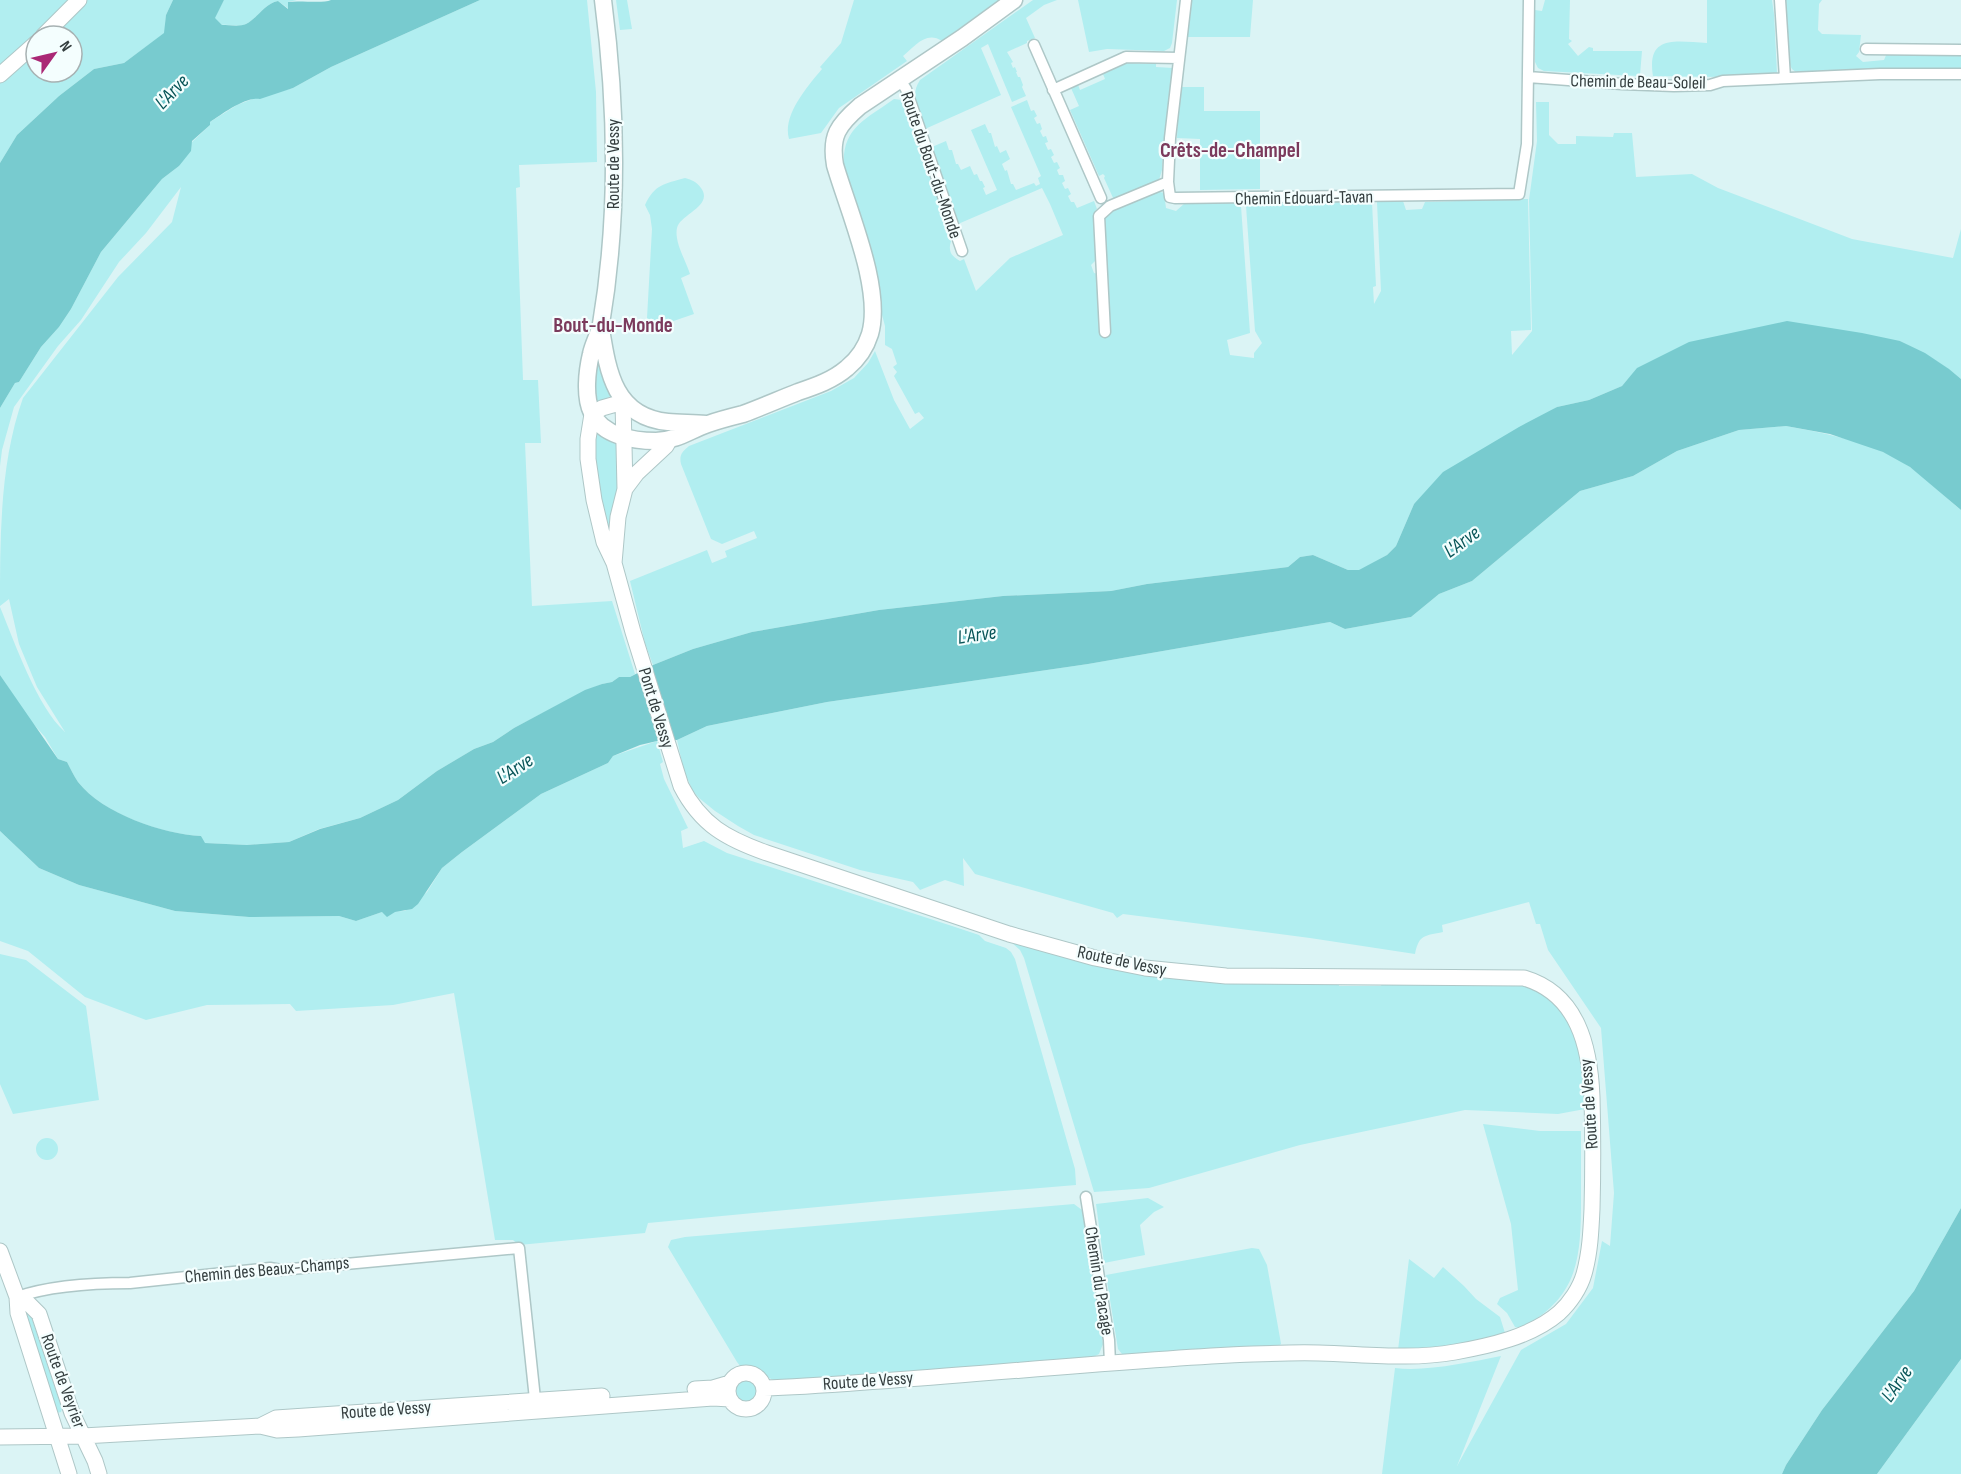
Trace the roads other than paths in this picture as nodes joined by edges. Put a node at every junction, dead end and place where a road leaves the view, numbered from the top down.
1 (79, 0) edge
2 (603, 0) edge
3 (1014, 0) edge
4 (1186, 0) edge
5 (1529, 0) edge
6 (1779, 0) edge
7 (55, 24) edge
8 (1034, 45) dead end
9 (1866, 49) dead end
10 (1961, 50) edge
11 (24, 54) edge
12 (1179, 58) junction
13 (1961, 74) edge
14 (0, 75) edge
15 (1528, 77) junction
16 (1785, 78) junction
17 (900, 80) junction
18 (1053, 90) junction
19 (1168, 182) junction
20 (1101, 198) dead end
21 (962, 251) dead end
22 (600, 327) junction
23 (1105, 332) dead end
24 (623, 402) junction
25 (592, 414) junction
26 (706, 424) junction
27 (623, 437) junction
28 (670, 439) junction
29 (625, 489) junction
30 (614, 563) junction
31 (637, 645) joint
32 (676, 772) joint
33 (1086, 1197) dead end
34 (0, 1251) edge
35 (17, 1297) junction
36 (1110, 1364) junction
37 (730, 1383) junction
38 (764, 1388) junction
39 (730, 1399) junction
40 (536, 1405) junction
41 (57, 1436) junction
42 (83, 1436) junction
43 (0, 1437) edge
44 (69, 1474) edge
45 (99, 1474) edge

1 - 7 street
2 - 22 main road, Route de Vessy
3 - 17 main road, Route du Bout-du-Monde
4 - 12 street
5 - 15 street, Chemin Edouard-Tavan
6 - 16 street
8 - 18 street
9 - 10 street
11 - 14 street
12 - 18 street
12 - 19 street
13 - 16 street, Chemin de Beau-Soleil
15 - 16 street, Chemin de Beau-Soleil
15 - 19 street, Chemin Edouard-Tavan
17 - 21 street, Route du Bout-du-Monde
17 - 26 main road, Route du Bout-du-Monde
18 - 20 street
19 - 23 street
22 - 24 main road, Route de Vessy
22 - 25 main road, Route de Vessy
24 - 25 street
24 - 26 main road, Route du Bout-du-Monde
24 - 27 street, Route de Vessy
25 - 27 main road, Route du Bout-du-Monde
25 - 30 street, Route de Vessy
26 - 28 main road, Route du Bout-du-Monde
27 - 28 main road, Route du Bout-du-Monde
27 - 29 street, Route de Vessy
28 - 29 street, Route de Vessy
29 - 30 street, Route de Vessy
30 - 31 street, Route de Vessy
31 - 32 street, Pont de Vessy
32 - 36 street, Route de Vessy
33 - 36 street, Chemin du Pacage
34 - 35 street, Route de Veyrier
35 - 40 street, Chemin des Beaux-Champs
35 - 41 street, Route de Veyrier
35 - 42 street, Route de Veyrier
36 - 38 street, Route de Vessy
37 - 38 street
37 - 39 street
37 - 40 street, Route de Vessy
38 - 39 street
39 - 40 street, Route de Vessy
40 - 42 street, Route de Vessy
41 - 42 street, Route de Vessy
41 - 43 street, Route de Vessy
41 - 44 street, Route de Veyrier
42 - 45 street, Route de Veyrier

